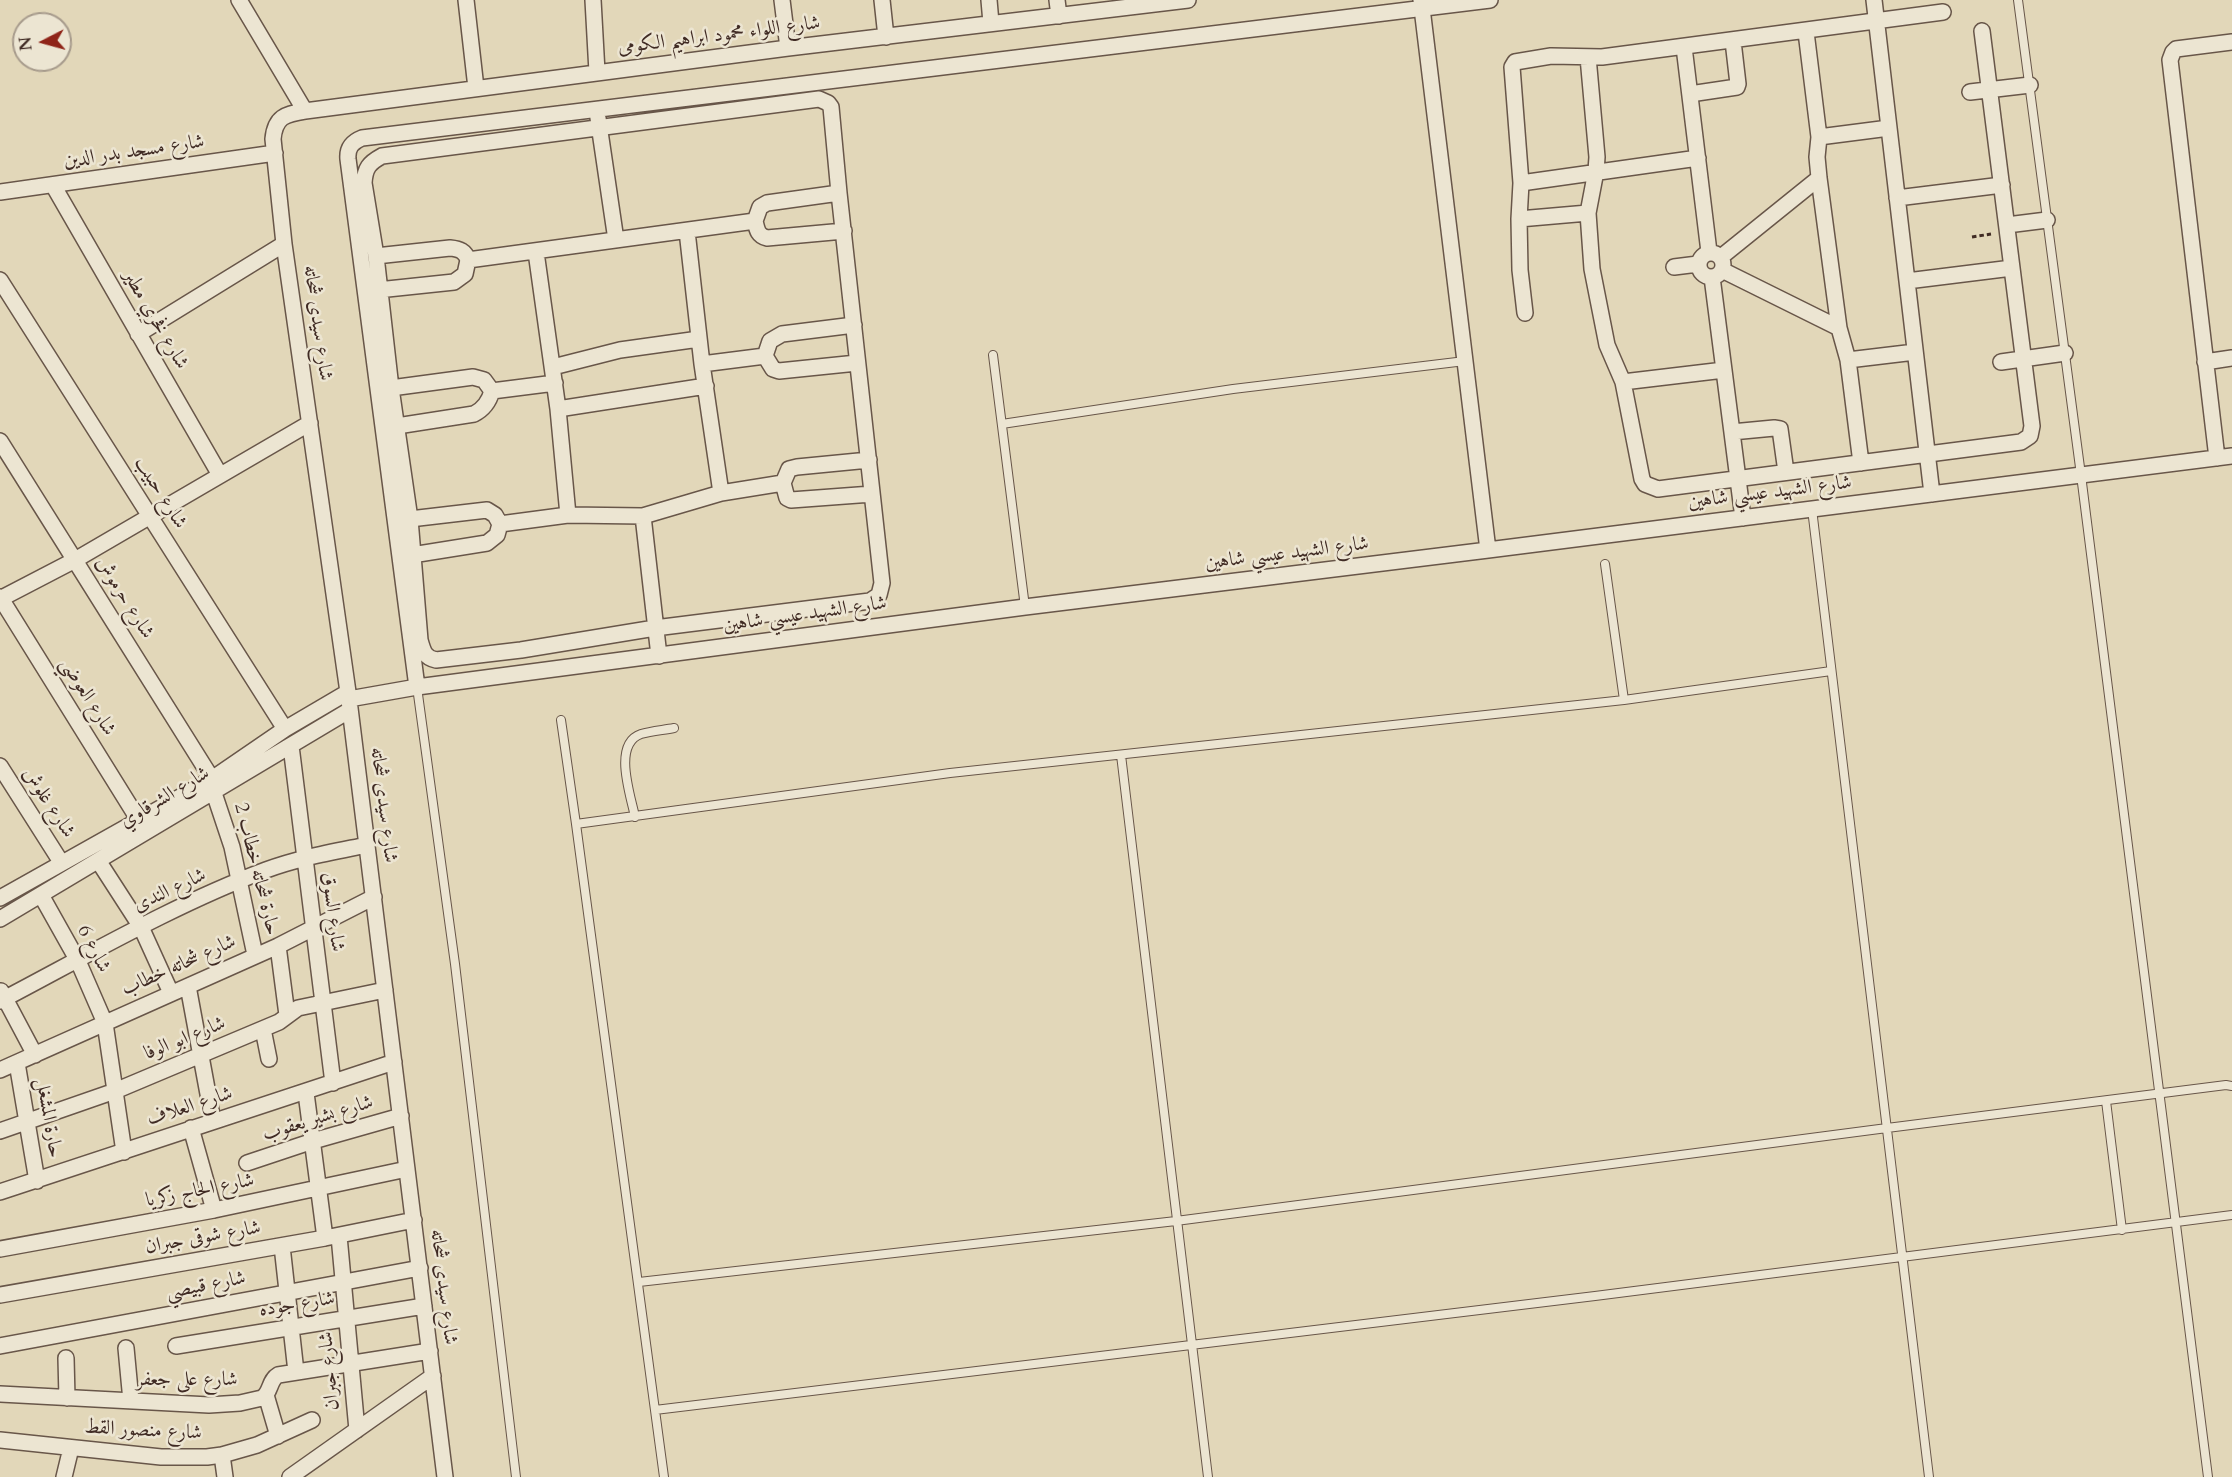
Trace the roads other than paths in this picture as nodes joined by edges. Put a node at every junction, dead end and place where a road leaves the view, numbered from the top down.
1 (239, 0) edge
2 (466, 0) edge
3 (593, 0) edge
4 (783, 0) edge
5 (882, 0) edge
6 (989, 0) edge
7 (1188, 0) edge
8 (1490, 0) edge
9 (1874, 0) edge
10 (2018, 0) edge
11 (1135, 3) edge
12 (1421, 4) edge
13 (1058, 8) edge
14 (1943, 12) dead end
15 (1876, 22) junction
16 (991, 23) junction
17 (1982, 31) dead end
18 (1806, 32) junction
19 (886, 37) junction
20 (1733, 41) junction
21 (2232, 42) edge
22 (1684, 47) junction
23 (788, 48) junction
24 (1588, 57) junction
25 (597, 72) junction
26 (2030, 85) junction
27 (476, 88) junction
28 (1990, 90) junction
29 (1970, 92) dead end
30 (1690, 94) junction
31 (597, 110) junction
32 (305, 111) junction
33 (599, 127) junction
34 (1889, 128) junction
35 (1819, 136) junction
36 (274, 146) junction
37 (1698, 158) junction
38 (1596, 171) junction
39 (1819, 178) junction
40 (1521, 183) junction
41 (52, 185) junction
42 (2002, 185) junction
43 (3, 188) edge
44 (838, 193) junction
45 (1897, 198) junction
46 (1588, 213) junction
47 (1519, 219) junction
48 (2047, 220) junction
49 (755, 221) junction
50 (2007, 225) junction
51 (687, 231) junction
52 (844, 231) junction
53 (616, 240) junction
54 (284, 244) junction
55 (536, 252) junction
56 (376, 255) junction
57 (468, 260) junction
58 (1716, 264) junction
59 (1674, 267) dead end
60 (2012, 268) junction
61 (0, 280) edge
62 (1907, 281) junction
63 (378, 290) junction
64 (1525, 313) dead end
65 (854, 326) junction
66 (1839, 328) junction
67 (138, 334) junction
68 (699, 339) junction
69 (1915, 352) junction
70 (2065, 353) junction
71 (993, 355) dead end
72 (765, 356) junction
73 (2232, 358) edge
74 (2024, 359) junction
75 (1848, 360) junction
76 (1465, 361) junction
77 (2001, 362) dead end
78 (2205, 362) junction
79 (857, 363) junction
80 (702, 364) junction
81 (553, 367) junction
82 (1724, 370) junction
83 (555, 382) junction
84 (1623, 382) junction
85 (706, 386) junction
86 (391, 388) junction
87 (492, 391) junction
88 (558, 410) junction
89 (310, 423) junction
90 (1002, 424) junction
91 (397, 426) junction
92 (1732, 432) junction
93 (0, 441) edge
94 (1928, 454) junction
95 (2224, 457) edge
96 (869, 460) junction
97 (1861, 463) junction
98 (1786, 472) junction
99 (220, 475) junction
100 (2081, 475) junction
101 (1737, 478) junction
102 (783, 483) junction
103 (398, 486) junction
104 (721, 493) junction
105 (872, 494) junction
106 (1932, 494) junction
107 (1812, 509) junction
108 (568, 515) junction
109 (150, 516) junction
110 (643, 516) junction
111 (1743, 518) junction
112 (410, 519) junction
113 (500, 525) junction
114 (1488, 550) junction
115 (412, 555) junction
116 (75, 560) junction
117 (1605, 564) dead end
118 (0, 599) edge
119 (1025, 607) junction
120 (655, 628) junction
121 (659, 656) junction
122 (1831, 671) junction
123 (417, 687) junction
124 (349, 700) junction
125 (1623, 700) junction
126 (561, 720) dead end
127 (285, 729) junction
128 (674, 729) dead end
129 (291, 746) junction
130 (1121, 755) junction
131 (0, 766) edge
132 (213, 786) junction
133 (635, 817) junction
134 (138, 819) junction
135 (576, 824) junction
136 (367, 844) junction
137 (305, 858) junction
138 (61, 862) junction
139 (99, 862) junction
140 (240, 881) junction
141 (1, 894) edge
142 (41, 895) junction
143 (374, 897) junction
144 (0, 920) edge
145 (141, 927) junction
146 (313, 928) junction
147 (278, 946) junction
148 (255, 955) junction
149 (78, 961) junction
150 (188, 986) junction
151 (385, 990) junction
152 (171, 993) junction
153 (2, 997) edge
154 (323, 1003) junction
155 (287, 1015) junction
156 (105, 1023) junction
157 (263, 1029) junction
158 (201, 1054) junction
159 (35, 1055) junction
160 (268, 1059) dead end
161 (394, 1062) junction
162 (17, 1063) junction
163 (0, 1070) edge
164 (333, 1083) junction
165 (2232, 1086) edge
166 (115, 1090) junction
167 (306, 1093) junction
168 (2159, 1094) junction
169 (2106, 1101) junction
170 (401, 1116) junction
171 (27, 1121) junction
172 (213, 1121) junction
173 (191, 1128) junction
174 (1887, 1128) junction
175 (0, 1131) edge
176 (313, 1141) junction
177 (124, 1152) junction
178 (247, 1163) dead end
179 (407, 1169) junction
180 (37, 1181) junction
181 (318, 1188) junction
182 (0, 1192) edge
183 (214, 1210) junction
184 (2232, 1215) edge
185 (414, 1220) junction
186 (1176, 1221) junction
187 (2176, 1223) junction
188 (2122, 1230) junction
189 (332, 1237) junction
190 (282, 1246) junction
191 (0, 1250) edge
192 (1902, 1256) junction
193 (420, 1268) junction
194 (343, 1282) junction
195 (639, 1282) junction
196 (288, 1292) junction
197 (0, 1295) edge
198 (424, 1306) junction
199 (346, 1319) junction
200 (292, 1328) junction
201 (0, 1346) edge
202 (176, 1346) dead end
203 (1192, 1346) junction
204 (126, 1347) dead end
205 (430, 1351) junction
206 (66, 1358) dead end
207 (351, 1363) junction
208 (296, 1372) junction
209 (433, 1376) junction
210 (0, 1394) edge
211 (266, 1395) junction
212 (67, 1398) junction
213 (131, 1401) junction
214 (655, 1410) junction
215 (312, 1420) dead end
216 (357, 1430) junction
217 (278, 1436) junction
218 (0, 1440) edge
219 (71, 1448) junction
220 (222, 1455) junction
221 (64, 1477) edge
222 (225, 1477) edge
223 (290, 1477) edge
224 (445, 1477) edge
225 (516, 1477) edge
226 (663, 1477) edge
227 (1208, 1477) edge
228 (1929, 1477) edge
229 (2208, 1477) edge

1 - 32 street
2 - 27 street
3 - 25 street
4 - 23 street
5 - 19 street
6 - 16 street
7 - 11 street, شارع اللواء محمود ابراهيم الكومى
8 - 12 street
9 - 15 street
10 - 26 lane
11 - 13 street, شارع اللواء محمود ابراهيم الكومى
12 - 31 street
12 - 76 street
13 - 16 street, شارع اللواء محمود ابراهيم الكومى
14 - 15 street
15 - 18 street
15 - 34 street
16 - 19 street, شارع اللواء محمود ابراهيم الكومى
17 - 28 street
18 - 20 street
18 - 35 street
19 - 23 street, شارع اللواء محمود ابراهيم الكومى
20 - 22 street
20 - 30 street
21 - 78 street
22 - 24 street
22 - 30 street
23 - 25 street, شارع اللواء محمود ابراهيم الكومى
24 - 38 street
24 - 40 street
25 - 27 street, شارع اللواء محمود ابراهيم الكومى
26 - 28 street
26 - 48 lane
27 - 32 street, شارع اللواء محمود ابراهيم الكومى
28 - 29 street
28 - 42 street
30 - 37 street
31 - 33 street
31 - 103 street
32 - 36 street, شارع اللواء محمود ابراهيم الكومى
33 - 44 street
33 - 53 street
33 - 56 street
34 - 35 street
34 - 45 street
35 - 39 street
36 - 41 street, شارع مسجد بدر الدين
36 - 54 street, شارع سيدى شحاته
37 - 38 street
37 - 58 street
38 - 40 street
38 - 46 street
39 - 58 street
39 - 66 street
40 - 47 street
41 - 43 street, شارع مسجد بدر الدين
41 - 67 street, شارع فخري مطير
42 - 45 street
42 - 50 street
44 - 49 street
44 - 52 street
45 - 62 street
46 - 47 street
46 - 84 street
47 - 64 street
48 - 50 street
48 - 70 lane
49 - 51 street
49 - 52 street
50 - 60 street
51 - 53 street
51 - 68 street
52 - 65 street
53 - 55 street
54 - 67 street
54 - 89 street, شارع سيدى شحاته
55 - 57 street
55 - 81 street
56 - 57 street
56 - 63 street
57 - 63 street
58 - 59 street
58 - 66 street
58 - 82 street
60 - 62 street
60 - 74 street
61 - 109 street, شارع حبيب
62 - 69 street
63 - 86 street
65 - 72 street
65 - 79 street
66 - 75 street
67 - 99 street, شارع فخري مطير
68 - 80 street
68 - 81 street
69 - 75 street
69 - 94 street
70 - 74 street
70 - 100 lane
71 - 90 lane
72 - 79 street
72 - 80 street
73 - 78 street
74 - 77 street
74 - 94 street
75 - 97 street
76 - 90 lane
76 - 114 street
78 - 95 street
79 - 96 street
80 - 85 street
81 - 83 street
82 - 84 street
82 - 92 street
83 - 87 street
83 - 88 street
84 - 101 street
85 - 88 street
85 - 104 street
86 - 87 street
86 - 91 street
87 - 91 street
88 - 108 street
89 - 99 street
89 - 124 street, شارع سيدى شحاته
90 - 119 lane
91 - 103 street
92 - 98 street
92 - 101 street
93 - 116 street, شارع حرموش
94 - 97 street
94 - 106 street
95 - 100 street, شارع الشهيد عيسي شاهين
96 - 102 street
96 - 105 street
97 - 98 street
98 - 101 street
99 - 109 street
100 - 106 street, شارع الشهيد عيسي شاهين
100 - 168 lane
101 - 111 street
102 - 104 street
102 - 105 street
103 - 112 street
103 - 123 street
104 - 110 street
105 - 120 street
106 - 107 street, شارع الشهيد عيسي شاهين
107 - 111 street, شارع الشهيد عيسي شاهين
107 - 122 lane
108 - 110 street
108 - 113 street
109 - 116 street
109 - 127 street, شارع حبيب
110 - 120 street
111 - 114 street, شارع الشهيد عيسي شاهين
112 - 113 street
112 - 115 street
113 - 115 street
114 - 119 street, شارع الشهيد عيسي شاهين
115 - 120 street
116 - 118 street
116 - 132 street, شارع حرموش
117 - 125 lane
118 - 134 street, شارع العوضي
119 - 121 street, شارع الشهيد عيسي شاهين
120 - 121 street
121 - 123 street, شارع الشهيد عيسي شاهين
122 - 125 lane
122 - 174 lane
123 - 124 street, شارع الشهيد عيسي شاهين
123 - 225 lane
124 - 127 street, شارع الشرقاوي
124 - 129 street, شارع الشرقاوي
124 - 136 street, شارع سيدى شحاته
125 - 130 lane
126 - 135 lane
127 - 132 street, شارع الشرقاوي
128 - 133 lane
129 - 132 street, شارع الشرقاوي
129 - 137 street, شارع السوق
130 - 133 lane
130 - 186 lane
131 - 138 street, شارع غلوش
132 - 134 street, شارع الشرقاوي
132 - 139 street, شارع الشرقاوي
132 - 140 street, حارة شحاته خطاب 2
133 - 135 lane
134 - 138 street, شارع الشرقاوي
135 - 195 lane
136 - 137 street, شارع الندى
136 - 143 street, شارع سيدى شحاته
137 - 140 street, شارع الندى
137 - 146 street, شارع السوق
138 - 141 street, شارع الشرقاوي
139 - 142 street, شارع الشرقاوي
139 - 145 street
140 - 145 street, شارع الندى
140 - 148 street, حارة شحاته خطاب 2
142 - 144 street, شارع الشرقاوي
142 - 149 street, شارع 6
143 - 146 street, شارع شحاته خطاب
143 - 151 street, شارع سيدى شحاته
145 - 149 street, شارع الندى
145 - 152 street
146 - 147 street, شارع شحاته خطاب
146 - 154 street, شارع السوق
147 - 148 street, شارع شحاته خطاب
147 - 155 street
148 - 150 street, شارع شحاته خطاب
149 - 153 street, شارع الندى
149 - 156 street, شارع 6
150 - 152 street, شارع شحاته خطاب
150 - 158 street
151 - 154 street, شارع ابو الوفا
151 - 161 street, شارع سيدى شحاته
152 - 156 street, شارع شحاته خطاب
153 - 159 street
154 - 155 street, شارع ابو الوفا
154 - 164 street, شارع السوق
155 - 157 street, شارع ابو الوفا
156 - 159 street, شارع شحاته خطاب
156 - 166 street, شارع 6
157 - 158 street, شارع ابو الوفا
157 - 160 street
158 - 166 street, شارع ابو الوفا
158 - 172 street
159 - 162 street, شارع شحاته خطاب
161 - 164 street, شارع العلاف
161 - 170 street, شارع سيدى شحاته
162 - 163 street, شارع شحاته خطاب
162 - 171 street, حارة المشغل
164 - 167 street, شارع العلاف
165 - 168 lane
166 - 171 street, شارع ابو الوفا
166 - 177 street, شارع 6
167 - 172 street, شارع العلاف
167 - 176 street, شارع جبران
168 - 169 lane
168 - 187 lane
169 - 174 lane
169 - 188 lane
170 - 176 street, شارع بشير يعقوب
170 - 179 street, شارع سيدى شحاته
171 - 175 street, شارع ابو الوفا
171 - 180 street, حارة المشغل
172 - 173 street, شارع العلاف
173 - 177 street, شارع العلاف
173 - 183 street
174 - 186 lane
174 - 192 lane
176 - 178 street, شارع بشير يعقوب
176 - 181 street, شارع جبران
177 - 180 street, شارع العلاف
179 - 181 street, شارع الحاج زكريا
179 - 185 street, شارع سيدى شحاته
180 - 182 street, شارع العلاف
181 - 183 street, شارع الحاج زكريا
181 - 189 street, شارع جبران
183 - 191 street, شارع الحاج زكريا
184 - 187 lane
185 - 189 street, شارع شوقى جبران
185 - 193 street, شارع سيدى شحاته
186 - 195 lane
186 - 203 lane
187 - 188 lane
187 - 229 lane
188 - 192 lane
189 - 190 street, شارع شوقى جبران
189 - 194 street, شارع جبران
190 - 196 street
190 - 197 street, شارع شوقى جبران
192 - 203 lane
192 - 228 lane
193 - 194 street, شارع قبيصي
193 - 198 street, شارع سيدى شحاته
194 - 196 street, شارع قبيصي
194 - 199 street, شارع جبران
195 - 214 lane
196 - 200 street
196 - 201 street, شارع قبيصي
198 - 199 street, شارع جوده
198 - 205 street, شارع سيدى شحاته
199 - 200 street, شارع جوده
199 - 207 street, شارع جبران
200 - 202 street, شارع جوده
200 - 208 street
203 - 214 lane
203 - 227 lane
204 - 213 street
205 - 207 street, شارع على جعفر
205 - 209 street, شارع سيدى شحاته
206 - 212 street
207 - 208 street, شارع على جعفر
207 - 216 street, شارع جبران
208 - 211 street, شارع على جعفر
209 - 216 street
209 - 224 street, شارع سيدى شحاته
210 - 212 street, شارع على جعفر
211 - 213 street, شارع على جعفر
211 - 217 street
212 - 213 street, شارع على جعفر
214 - 226 lane
215 - 217 street, شارع منصور القط
216 - 223 street
217 - 220 street, شارع منصور القط
218 - 219 street, شارع منصور القط
219 - 220 street, شارع منصور القط
219 - 221 street
220 - 222 street

